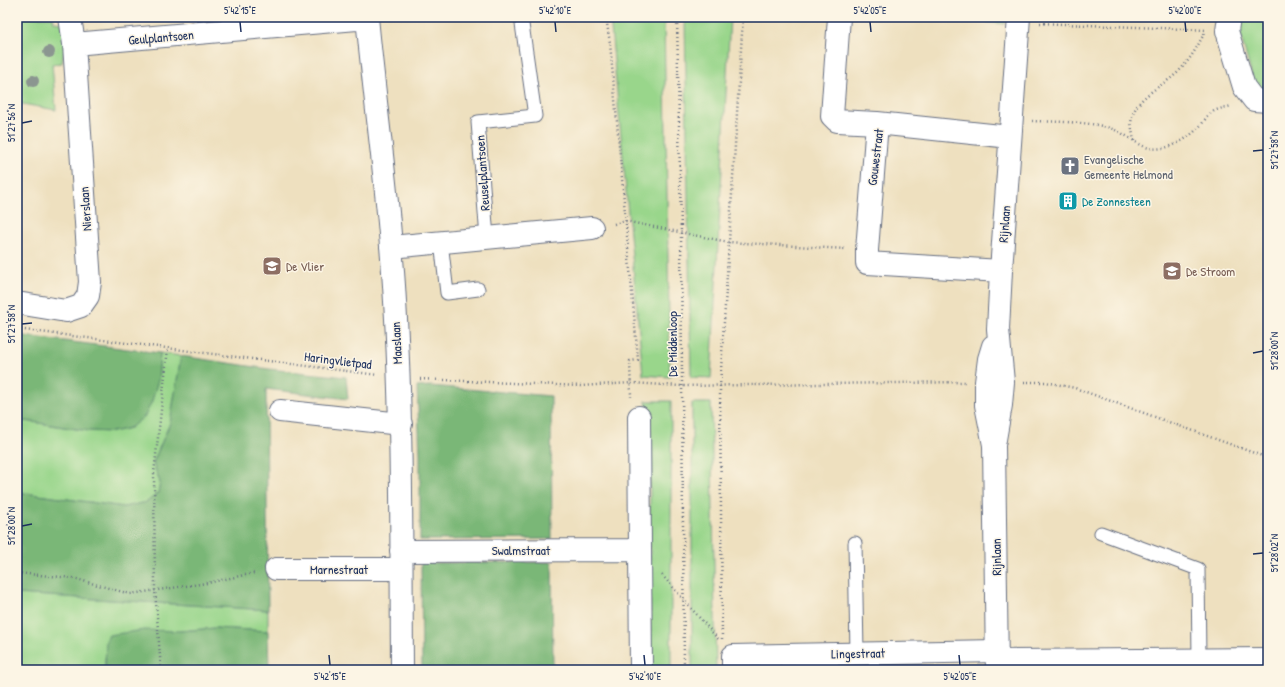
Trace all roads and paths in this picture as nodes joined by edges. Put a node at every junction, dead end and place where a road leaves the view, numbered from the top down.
1 (70, 17) edge
2 (522, 17) edge
3 (606, 17) edge
4 (677, 17) edge
5 (743, 17) edge
6 (839, 17) edge
7 (927, 17) edge
8 (368, 18) edge
9 (1019, 20) edge
10 (1228, 24) edge
11 (1206, 30) junction
12 (74, 44) junction
13 (1261, 100) edge
14 (877, 123) junction
15 (1011, 128) junction
16 (1134, 141) junction
17 (625, 221) junction
18 (592, 228) joint
19 (681, 233) junction
20 (487, 238) junction
21 (441, 242) junction
22 (728, 242) junction
23 (391, 246) junction
24 (867, 250) junction
25 (1001, 271) junction
26 (478, 290) dead end
27 (17, 303) edge
28 (17, 329) edge
29 (168, 348) junction
30 (398, 378) junction
31 (631, 383) junction
32 (682, 386) junction
33 (280, 411) dead end
34 (639, 417) dead end
35 (400, 424) junction
36 (1101, 533) dead end
37 (855, 543) dead end
38 (640, 550) junction
39 (401, 560) junction
40 (276, 569) joint
41 (17, 573) edge
42 (155, 590) junction
43 (682, 598) junction
44 (857, 653) junction
45 (1268, 659) edge
46 (1199, 660) junction
47 (997, 661) edge
48 (161, 670) edge
49 (402, 670) edge
50 (641, 670) edge
51 (684, 670) edge
52 (733, 670) edge

1 - 12 street, Nierslaan
2 - 20 lane, Reuselplantsoen
3 - 17 path
4 - 19 path, De Middenloop
5 - 22 path
6 - 14 street
7 - 9 path
8 - 12 street, Geulplantsoen
8 - 23 street, Maaslaan
9 - 11 path
9 - 15 street, Rijnlaan
10 - 11 path
10 - 13 street
11 - 16 path
12 - 27 street, Nierslaan
13 - 16 path
14 - 15 street, Gouwestraat
14 - 24 street, Gouwestraat
15 - 16 path
15 - 25 street, Rijnlaan
17 - 18 path
17 - 19 path
17 - 31 path
18 - 20 street
19 - 22 path
19 - 32 path, De Middenloop
20 - 21 street
21 - 23 street
21 - 26 lane
22 - 24 path
22 - 43 path
23 - 30 street, Maaslaan
24 - 25 street
25 - 47 street, Rijnlaan
28 - 29 path, Haringvlietpad
29 - 30 path, Haringvlietpad
29 - 42 path
30 - 31 path, Haringvlietpad
30 - 35 street, Maaslaan
31 - 32 path, Haringvlietpad
32 - 43 path, De Middenloop
33 - 35 street
34 - 38 street
35 - 39 street, Maaslaan
36 - 46 lane
37 - 44 lane
38 - 39 street, Swalmstraat
38 - 43 path
38 - 50 street
39 - 40 street, Marnestraat
39 - 49 street, Maaslaan
40 - 42 path
41 - 42 path
42 - 48 path
43 - 51 path, De Middenloop
44 - 47 street, Lingestraat
44 - 52 street, Lingestraat
45 - 46 street, Lingestraat
46 - 47 street, Lingestraat

